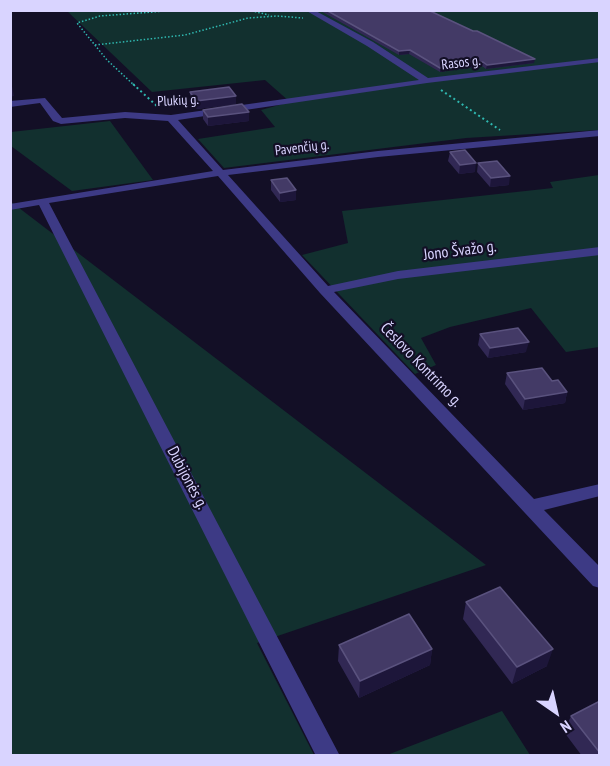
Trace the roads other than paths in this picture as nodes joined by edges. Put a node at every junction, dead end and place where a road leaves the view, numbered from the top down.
1 (308, 10) edge
2 (600, 60) edge
3 (427, 81) junction
4 (10, 104) edge
5 (171, 118) junction
6 (600, 133) edge
7 (219, 173) junction
8 (42, 201) junction
9 (10, 207) edge
10 (600, 250) edge
11 (325, 290) junction
12 (600, 490) edge
13 (531, 506) junction
14 (600, 580) edge
15 (329, 756) edge

1 - 3 street, Rasos g.
2 - 3 street, Rasos g.
3 - 5 street, Plukių g.
4 - 5 street, Plukių g.
5 - 7 street, Česlovo Kontrimo g.
6 - 7 street, Pavenčių g.
7 - 8 street, Pavenčių g.
7 - 11 street, Česlovo Kontrimo g.
8 - 9 street, Pavenčių g.
8 - 15 street, Dubijonės g.
10 - 11 street, Jono Švažo g.
11 - 13 street, Česlovo Kontrimo g.
12 - 13 street
13 - 14 street, Česlovo Kontrimo g.

